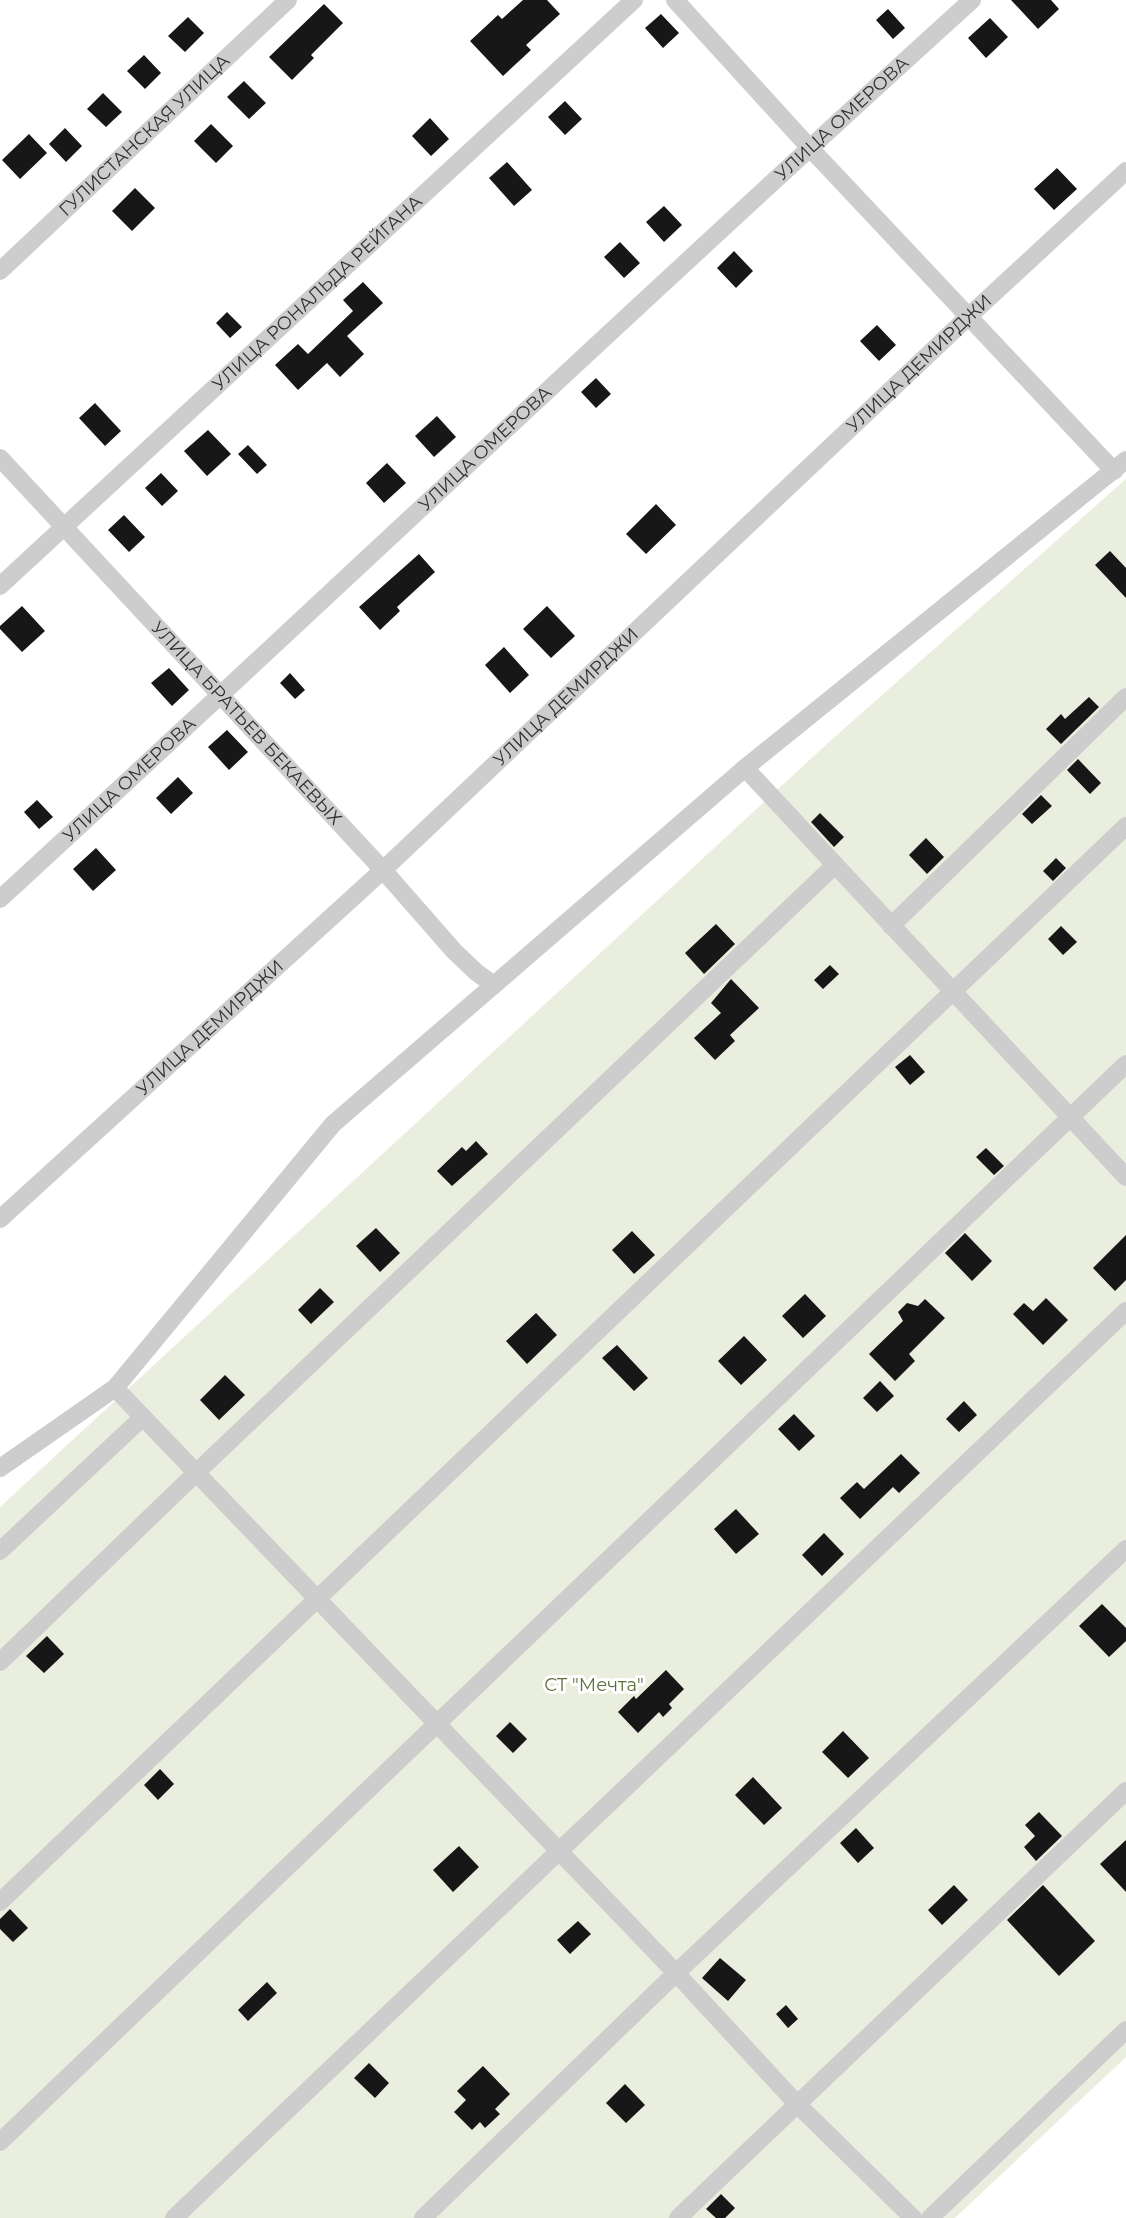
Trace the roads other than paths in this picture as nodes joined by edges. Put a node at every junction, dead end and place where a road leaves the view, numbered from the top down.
1 (288, 0) edge
2 (634, 0) edge
3 (675, 0) edge
4 (972, 0) edge
5 (809, 147) junction
6 (1126, 171) edge
7 (0, 271) edge
8 (968, 317) junction
9 (0, 458) edge
10 (1120, 465) edge
11 (65, 526) junction
12 (0, 586) edge
13 (221, 696) junction
14 (1126, 697) edge
15 (745, 768) junction
16 (1126, 826) edge
17 (835, 865) junction
18 (383, 870) junction
19 (0, 899) edge
20 (891, 926) junction
21 (494, 985) junction
22 (952, 991) junction
23 (1126, 1064) edge
24 (1070, 1118) junction
25 (1126, 1177) edge
26 (0, 1219) edge
27 (1126, 1311) edge
28 (115, 1388) junction
29 (142, 1417) junction
30 (0, 1468) edge
31 (196, 1473) junction
32 (1126, 1549) edge
33 (0, 1551) edge
34 (317, 1599) junction
35 (0, 1662) edge
36 (437, 1725) junction
37 (1126, 1791) edge
38 (559, 1852) junction
39 (0, 1902) edge
40 (676, 1974) junction
41 (1126, 2030) edge
42 (798, 2105) junction
43 (0, 2142) edge
44 (174, 2218) edge
45 (423, 2218) edge
46 (678, 2218) edge
47 (913, 2218) edge
48 (930, 2218) edge

1 - 7 street, ГУЛИСТАНСКАЯ УЛИЦА
2 - 11 street, УЛИЦА РОНАЛЬДА РЕЙГАНА
3 - 5 street
4 - 5 street, УЛИЦА ОМЕРОВА
5 - 8 street
5 - 13 street, УЛИЦА ОМЕРОВА
6 - 8 street, УЛИЦА ДЕМИРДЖИ
8 - 10 street
8 - 18 street, УЛИЦА ДЕМИРДЖИ
9 - 11 street, УЛИЦА БРАТЬЕВ БЕКАЕВЫХ
10 - 15 street
11 - 12 street, УЛИЦА РОНАЛЬДА РЕЙГАНА
11 - 13 street, УЛИЦА БРАТЬЕВ БЕКАЕВЫХ
13 - 18 street, УЛИЦА БРАТЬЕВ БЕКАЕВЫХ
13 - 19 street, УЛИЦА ОМЕРОВА
14 - 20 street
15 - 17 street
15 - 21 street
16 - 22 street
17 - 20 street
17 - 31 street
18 - 21 street, УЛИЦА БРАТЬЕВ БЕКАЕВЫХ
18 - 26 street, УЛИЦА ДЕМИРДЖИ
20 - 22 street
21 - 28 street
22 - 24 street
22 - 34 street
23 - 24 street
24 - 25 street
24 - 36 street
27 - 38 street
28 - 29 street
28 - 30 street
29 - 31 street
29 - 33 street
31 - 34 street
31 - 35 street
32 - 40 street
34 - 36 street
34 - 39 street
36 - 38 street
36 - 43 street
37 - 42 street
38 - 40 street
38 - 44 street
40 - 42 street
40 - 45 street
41 - 48 street
42 - 46 street
42 - 47 street

